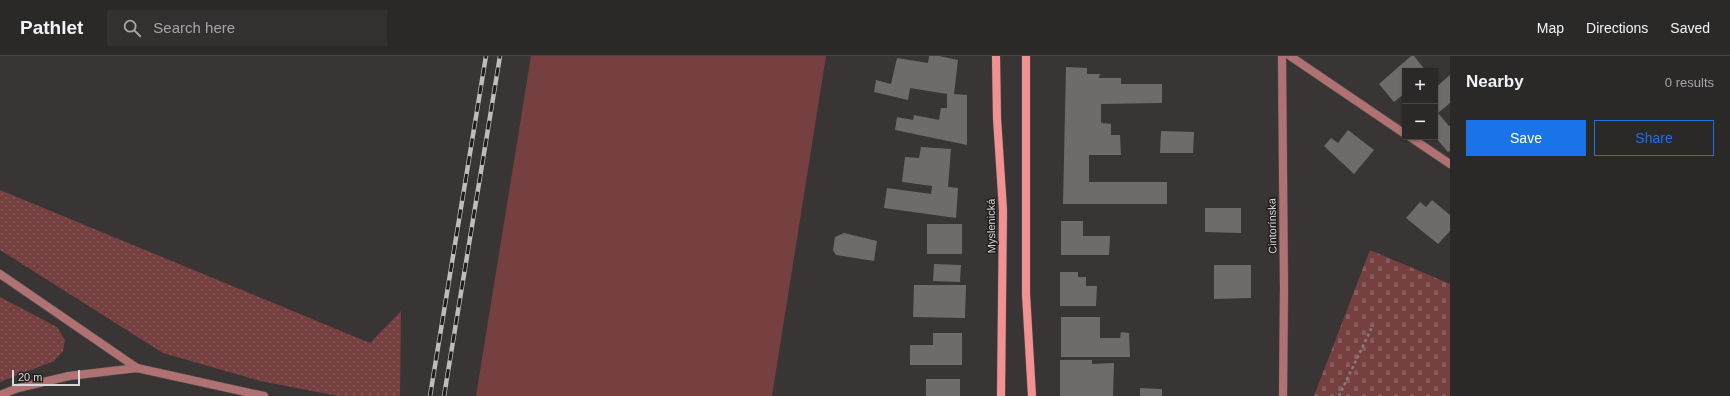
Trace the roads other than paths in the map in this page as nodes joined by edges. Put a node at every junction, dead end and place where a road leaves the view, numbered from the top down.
1 (996, 56) edge
2 (1026, 56) edge
3 (1282, 56) edge
4 (1290, 56) edge
5 (1402, 132) edge
6 (1414, 140) edge
7 (1450, 164) edge
8 (0, 274) edge
9 (137, 368) junction
10 (0, 395) edge
11 (264, 396) edge
12 (1001, 396) edge
13 (1032, 396) edge
14 (1283, 396) edge

1 - 12 main road, Myslenická
2 - 13 main road
3 - 14 street, Cintorínska
4 - 5 street
6 - 7 street
8 - 9 street
9 - 10 street
9 - 11 street

